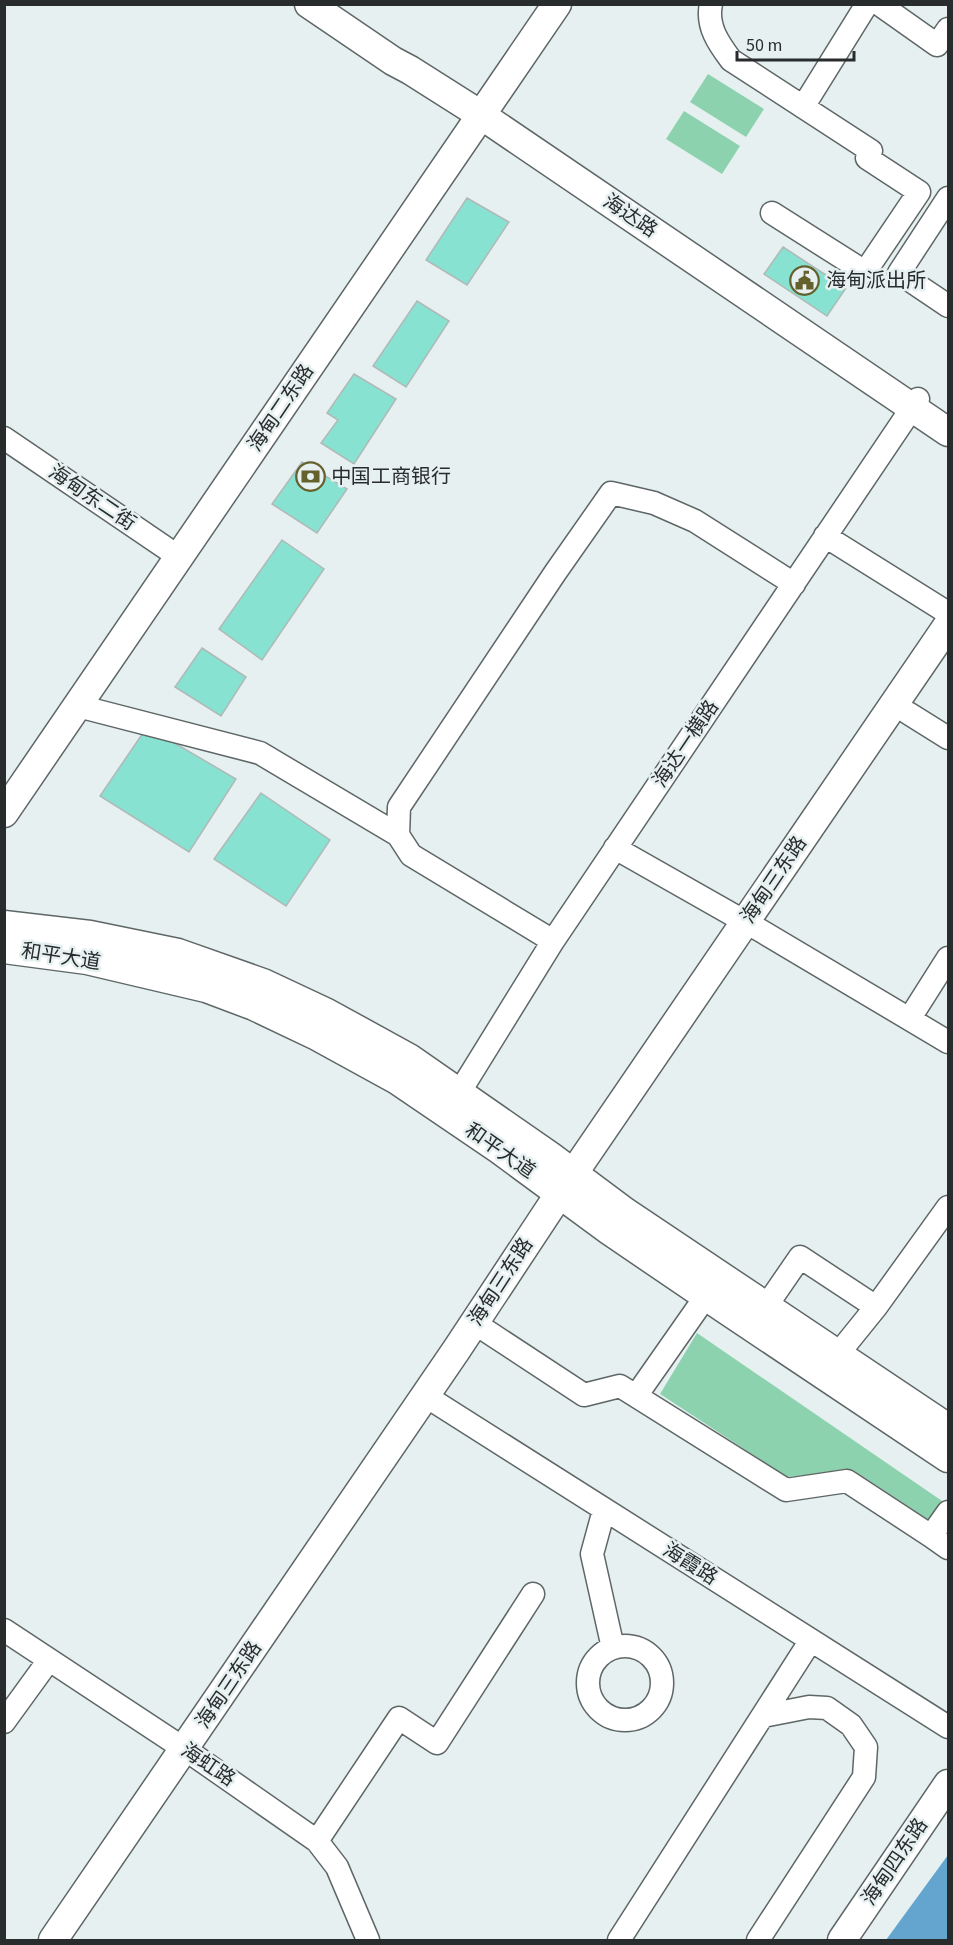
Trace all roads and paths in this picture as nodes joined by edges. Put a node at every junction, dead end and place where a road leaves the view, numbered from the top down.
1 (309, 4) edge
2 (340, 4) edge
3 (543, 4) edge
4 (557, 4) edge
5 (711, 4) edge
6 (867, 4) edge
7 (879, 4) edge
8 (948, 29) edge
9 (802, 107) junction
10 (479, 108) junction
11 (948, 198) edge
12 (772, 213) dead end
13 (948, 306) edge
14 (915, 403) junction
15 (948, 419) edge
16 (948, 432) edge
17 (4, 438) edge
18 (4, 447) edge
19 (825, 537) junction
20 (173, 557) junction
21 (794, 584) junction
22 (948, 613) edge
23 (948, 625) edge
24 (948, 654) edge
25 (78, 706) junction
26 (908, 713) junction
27 (948, 738) edge
28 (4, 795) edge
29 (4, 813) edge
30 (398, 835) junction
31 (615, 848) junction
32 (4, 925) edge
33 (752, 926) junction
34 (553, 941) junction
35 (4, 949) edge
36 (948, 958) edge
37 (910, 1018) junction
38 (948, 1041) edge
39 (459, 1093) junction
40 (573, 1188) junction
41 (948, 1206) edge
42 (706, 1296) junction
43 (767, 1305) junction
44 (876, 1307) junction
45 (482, 1328) junction
46 (838, 1354) junction
47 (636, 1396) junction
48 (432, 1400) junction
49 (948, 1428) edge
50 (948, 1458) edge
51 (604, 1510) junction
52 (948, 1512) edge
53 (940, 1542) edge
54 (533, 1594) dead end
55 (4, 1630) edge
56 (811, 1640) junction
57 (613, 1648) dead end
58 (50, 1660) junction
59 (763, 1716) junction
60 (945, 1718) edge
61 (4, 1722) edge
62 (188, 1752) junction
63 (948, 1784) edge
64 (948, 1803) edge
65 (316, 1841) junction
66 (54, 1941) edge
67 (64, 1941) edge
68 (368, 1941) edge
69 (619, 1941) edge
70 (758, 1941) edge
71 (842, 1941) edge
72 (856, 1941) edge

1 - 10 main road, 海达路
2 - 10 main road, 海达路
3 - 10 main road, 海甸二东路
4 - 10 main road, 海甸二东路
5 - 9 street
6 - 9 street
7 - 8 street
9 - 12 street
10 - 14 main road, 海达路
10 - 20 main road, 海甸二东路
11 - 13 street
14 - 15 main road, 海达路
14 - 16 main road, 海达路
14 - 19 street, 海达一横路
17 - 20 street, 海甸东二街
18 - 20 street, 海甸东二街
19 - 21 street, 海达一横路
19 - 22 street
20 - 25 main road, 海甸二东路
20 - 28 main road, 海甸二东路
21 - 30 street
21 - 31 street, 海达一横路
23 - 33 main road, 海甸三东路
24 - 26 main road
25 - 29 main road, 海甸二东路
25 - 30 street
26 - 27 street
26 - 33 main road
30 - 34 street
31 - 33 street
31 - 34 street, 海达一横路
32 - 39 main road, 和平大道
33 - 37 street
33 - 40 main road
34 - 39 street, 海达一横路
35 - 40 main road, 和平大道
36 - 37 street
37 - 38 street
39 - 40 main road, 和平大道
40 - 42 main road, 和平大道
40 - 43 main road, 和平大道
40 - 45 main road
40 - 62 main road, 海甸三东路
41 - 44 street
42 - 47 street
42 - 50 main road, 和平大道
43 - 44 street
43 - 46 main road, 和平大道
44 - 46 street
45 - 47 street
45 - 48 main road
46 - 49 main road, 和平大道
47 - 53 street
48 - 51 street, 海霞路
48 - 62 main road
51 - 56 street, 海霞路
51 - 57 street
52 - 53 street
54 - 65 street
55 - 58 street, 海虹路
56 - 59 street
56 - 60 street, 海霞路
58 - 61 street
58 - 62 street, 海虹路
59 - 69 street
59 - 70 street
62 - 65 street, 海虹路
62 - 66 main road, 海甸三东路
62 - 67 main road
63 - 71 main road, 海甸四东路
64 - 72 main road, 海甸四东路
65 - 68 street, 海虹路

